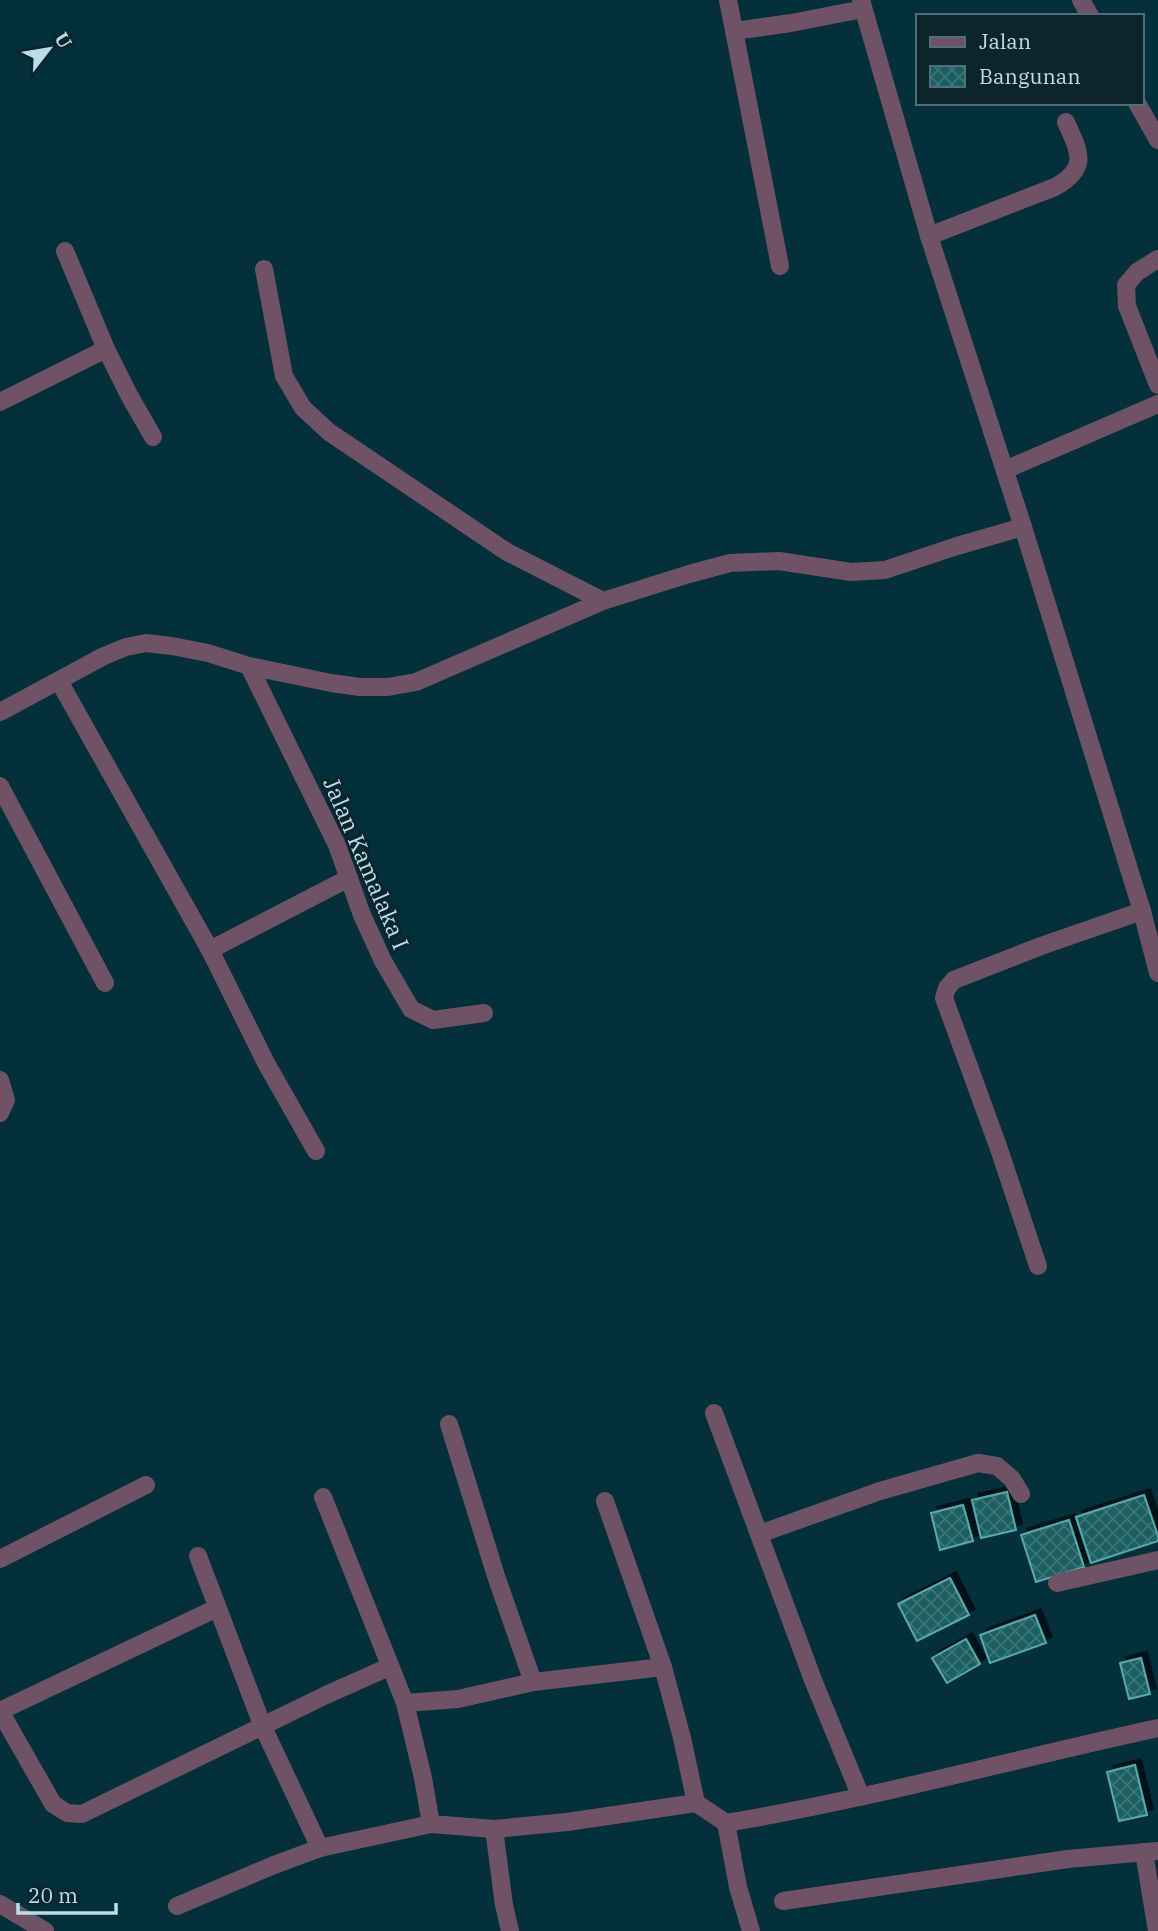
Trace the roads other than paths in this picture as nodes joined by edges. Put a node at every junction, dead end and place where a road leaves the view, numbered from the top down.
1 (728, 0) edge
2 (862, 5) edge
3 (734, 31) junction
4 (1138, 105) edge
5 (1066, 121) dead end
6 (1158, 141) edge
7 (929, 236) junction
8 (65, 251) dead end
9 (1158, 259) edge
10 (780, 266) dead end
11 (264, 269) dead end
12 (106, 349) junction
13 (1158, 385) edge
14 (0, 402) edge
15 (1158, 404) edge
16 (153, 438) dead end
17 (1005, 470) junction
18 (1023, 527) junction
19 (603, 601) junction
20 (249, 666) junction
21 (59, 681) junction
22 (0, 712) edge
23 (0, 786) edge
24 (349, 878) junction
25 (1142, 911) junction
26 (210, 950) junction
27 (1158, 973) edge
28 (105, 983) dead end
29 (484, 1013) dead end
30 (0, 1080) edge
31 (0, 1113) edge
32 (316, 1151) dead end
33 (1038, 1266) dead end
34 (714, 1413) dead end
35 (449, 1424) dead end
36 (146, 1485) dead end
37 (1020, 1494) dead end
38 (323, 1497) dead end
39 (605, 1502) dead end
40 (759, 1534) junction
41 (198, 1556) dead end
42 (0, 1559) edge
43 (1158, 1560) edge
44 (1057, 1583) dead end
45 (216, 1608) junction
46 (389, 1667) junction
47 (663, 1667) junction
48 (533, 1682) junction
49 (405, 1703) junction
50 (263, 1727) junction
51 (1158, 1728) edge
52 (861, 1797) junction
53 (696, 1803) junction
54 (726, 1823) junction
55 (431, 1824) junction
56 (494, 1829) junction
57 (320, 1848) junction
58 (1151, 1852) edge
59 (783, 1901) dead end
60 (0, 1904) edge
61 (177, 1906) dead end
62 (45, 1931) edge
63 (510, 1931) edge
64 (751, 1931) edge
65 (1157, 1931) edge

1 - 3 street
2 - 3 street
2 - 7 street
3 - 10 street
4 - 6 street
5 - 7 street
7 - 17 street
8 - 12 street
9 - 13 street
11 - 19 street
12 - 14 street
12 - 16 street
15 - 17 street
17 - 18 street
18 - 19 street
18 - 25 street
19 - 20 street
20 - 21 street
20 - 24 street, Jalan Kamalaka I
21 - 22 street
21 - 26 street
23 - 28 street
24 - 26 street
24 - 29 street, Jalan Kamalaka I
25 - 27 street
25 - 33 street
26 - 32 street
30 - 31 street
34 - 40 street
35 - 48 street
36 - 42 street
37 - 40 street
38 - 46 street
39 - 47 street
40 - 52 street
41 - 45 street
43 - 44 street
45 - 50 street
45 - 50 street
46 - 49 street
46 - 50 street
47 - 48 street
47 - 53 street
48 - 49 street
49 - 55 street
50 - 57 street
51 - 52 street
52 - 54 street
53 - 54 street
53 - 56 street
54 - 64 street
55 - 56 street
55 - 57 street
56 - 63 street
57 - 61 street
58 - 59 street
58 - 65 street
60 - 62 street

